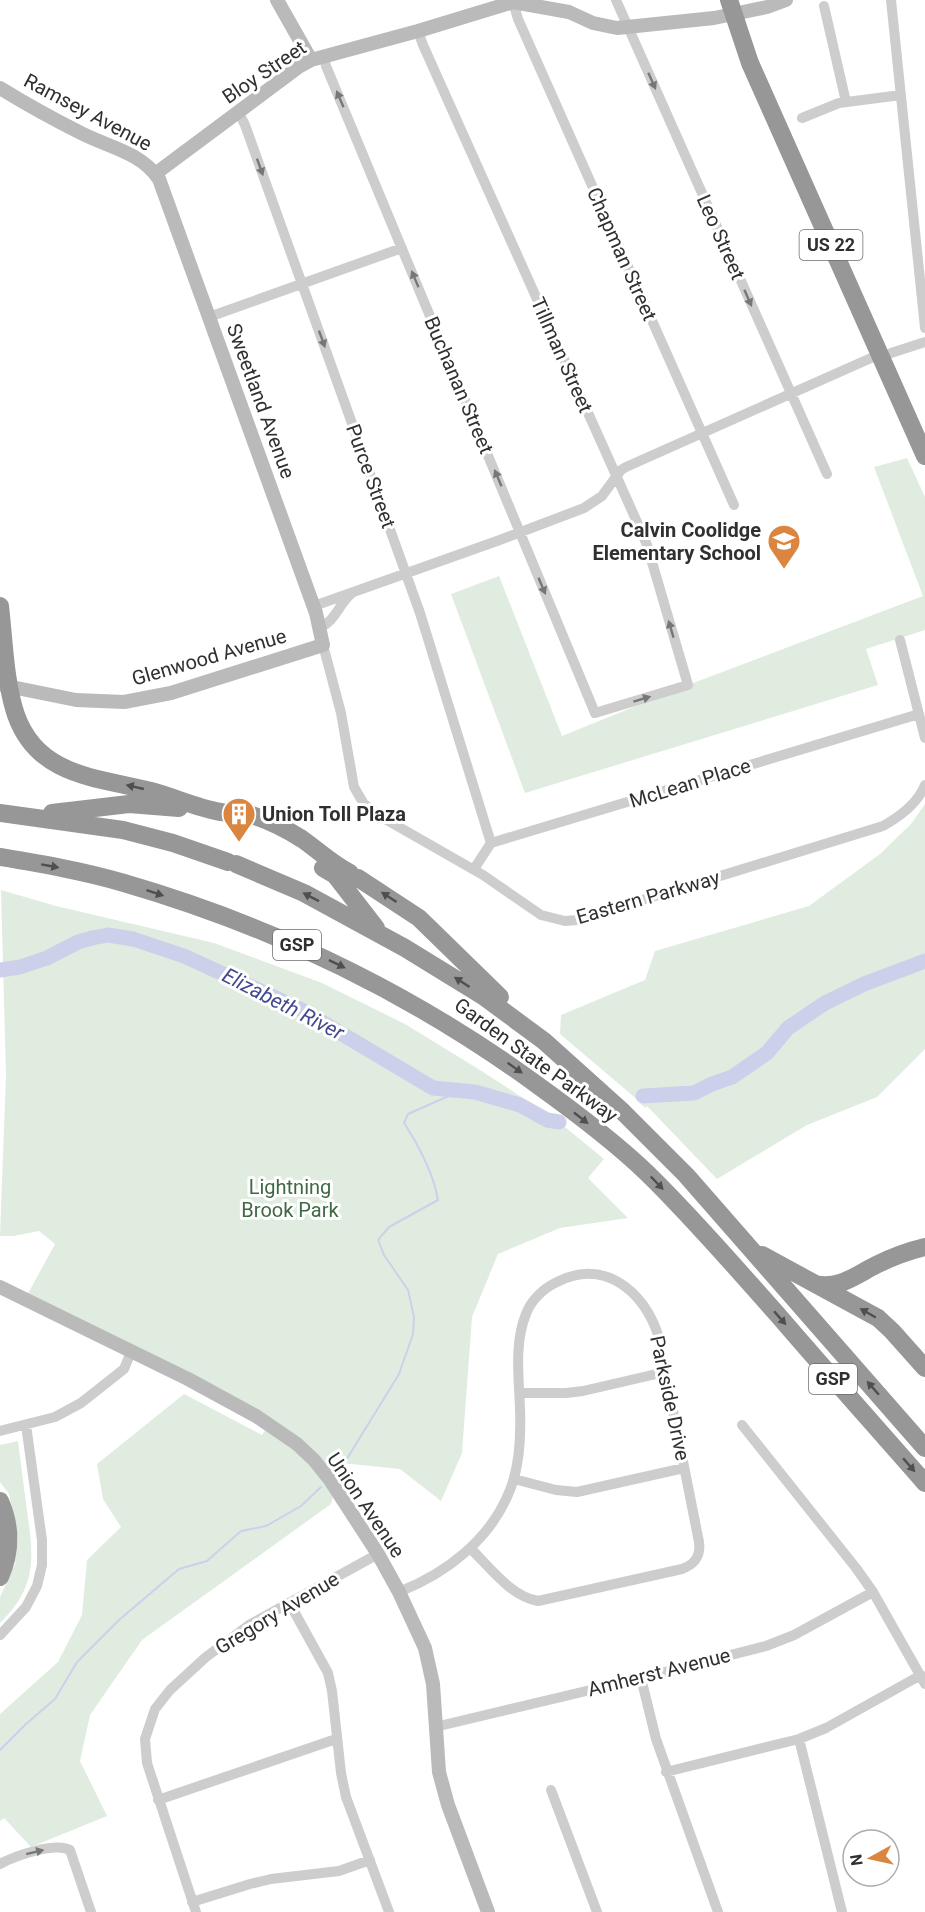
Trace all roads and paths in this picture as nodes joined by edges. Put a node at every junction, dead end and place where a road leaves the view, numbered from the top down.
1 (277, 0) edge
2 (616, 0) edge
3 (729, 0) edge
4 (741, 0) edge
5 (786, 0) edge
6 (891, 0) edge
7 (517, 1) edge
8 (485, 5) edge
9 (566, 6) edge
10 (824, 6) dead end
11 (628, 28) junction
12 (418, 31) junction
13 (317, 58) junction
14 (0, 88) edge
15 (901, 95) junction
16 (846, 102) junction
17 (239, 113) junction
18 (802, 118) dead end
19 (155, 174) junction
20 (402, 248) junction
21 (302, 284) junction
22 (209, 317) junction
23 (925, 328) edge
24 (925, 342) edge
25 (885, 353) junction
26 (790, 393) junction
27 (925, 429) edge
28 (702, 433) junction
29 (925, 456) edge
30 (827, 474) dead end
31 (617, 476) junction
32 (734, 505) dead end
33 (520, 532) junction
34 (406, 574) junction
35 (354, 592) junction
36 (0, 606) edge
37 (314, 606) junction
38 (320, 628) junction
39 (900, 640) dead end
40 (322, 645) junction
41 (0, 684) edge
42 (595, 713) joint
43 (919, 714) junction
44 (925, 738) edge
45 (925, 785) edge
46 (216, 811) junction
47 (0, 813) edge
48 (28, 816) junction
49 (492, 843) junction
50 (0, 856) edge
51 (474, 869) junction
52 (381, 935) junction
53 (544, 1041) junction
54 (925, 1247) edge
55 (753, 1250) junction
56 (805, 1279) junction
57 (0, 1287) edge
58 (132, 1352) junction
59 (925, 1368) edge
60 (665, 1372) junction
61 (520, 1393) junction
62 (26, 1425) junction
63 (742, 1425) dead end
64 (0, 1431) edge
65 (925, 1448) edge
66 (684, 1468) junction
67 (514, 1479) junction
68 (925, 1484) edge
69 (0, 1501) edge
70 (470, 1548) junction
71 (378, 1554) junction
72 (0, 1577) edge
73 (399, 1592) junction
74 (873, 1592) junction
75 (290, 1604) junction
76 (0, 1635) edge
77 (641, 1677) junction
78 (923, 1680) edge
79 (435, 1727) junction
80 (336, 1739) junction
81 (799, 1739) junction
82 (666, 1772) junction
83 (551, 1790) dead end
84 (158, 1800) junction
85 (370, 1860) junction
86 (0, 1864) edge
87 (194, 1907) edge
88 (91, 1912) edge
89 (389, 1912) edge
90 (488, 1912) edge
91 (597, 1912) edge
92 (718, 1912) edge
93 (842, 1912) edge

1 - 13 street
2 - 11 street, Leo Street
3 - 25 highway, US 22
4 - 25 highway, US 22
5 - 11 street, Bloy Street
6 - 15 street
7 - 8 street, Bloy Street
7 - 9 street, Bloy Street
7 - 28 street, Chapman Street
8 - 12 street, Bloy Street
9 - 11 street, Bloy Street
10 - 16 street
11 -> 26 street, Leo Street
12 - 13 street, Bloy Street
12 - 31 street, Tillman Street
13 - 17 street, Bloy Street
20 -> 13 street, Buchanan Street
14 - 19 street, Ramsey Avenue
15 - 16 street
15 - 23 street
16 - 18 street
17 - 19 street, Bloy Street
17 -> 21 street, Purce Street
19 - 22 street, Sweetland Avenue
20 - 21 street
33 -> 20 street, Buchanan Street
21 - 22 street
21 -> 34 street, Purce Street
22 - 37 street, Sweetland Avenue
24 - 25 street
25 - 26 street
25 - 27 highway, US 22
25 - 29 highway, US 22
26 - 28 street
26 - 30 street, Leo Street
28 - 31 street
28 - 32 street, Chapman Street
31 - 33 street
42 -> 31 street, Tillman Street
33 - 34 street
33 -> 42 street, Buchanan Street
34 - 35 street
34 - 49 street, Purce Street
35 - 37 street
35 - 38 street
46 -> 36 highway
37 - 38 street, Sweetland Avenue
38 - 40 street, Sweetland Avenue
39 - 43 street
40 - 41 street, Glenwood Avenue
40 - 51 street, Eastern Parkway
43 - 44 street
43 - 49 street, McLean Place
45 - 51 street, Eastern Parkway
46 - 48 highway
46 - 52 highway
53 -> 46 highway
47 - 48 highway, Garden State Parkway / GSP
52 -> 48 highway, Garden State Parkway / GSP
49 - 51 street
50 -> 68 highway, Garden State Parkway / GSP
53 -> 52 highway, Garden State Parkway / GSP
53 - 55 highway, Garden State Parkway / GSP
54 - 56 highway
55 - 56 highway
65 -> 55 highway, Garden State Parkway / GSP
59 -> 56 highway
57 - 58 street, Union Avenue
58 - 62 street
58 - 71 street, Union Avenue
60 - 61 street
60 - 61 street, Parkside Drive
60 - 66 street, Parkside Drive
61 - 67 street, Parkside Drive
62 - 64 street
62 - 76 street
63 - 74 street
66 - 67 street
66 - 70 street, Parkside Drive
67 - 70 street, Parkside Drive
69 - 72 highway
70 - 73 street, Parkside Drive
71 - 73 street, Union Avenue
71 - 75 street, Gregory Avenue
73 - 79 street, Union Avenue
74 - 77 street, Amherst Avenue
74 - 78 street
75 - 80 street
75 - 84 street, Gregory Avenue
77 - 79 street, Amherst Avenue
77 - 82 street
78 - 81 street
79 - 90 street, Union Avenue
80 - 84 street
80 - 85 street
81 - 82 street
81 - 93 street
82 - 92 street
83 - 91 street
84 - 87 street, Gregory Avenue
85 - 87 street
85 - 89 street
86 -> 88 street

